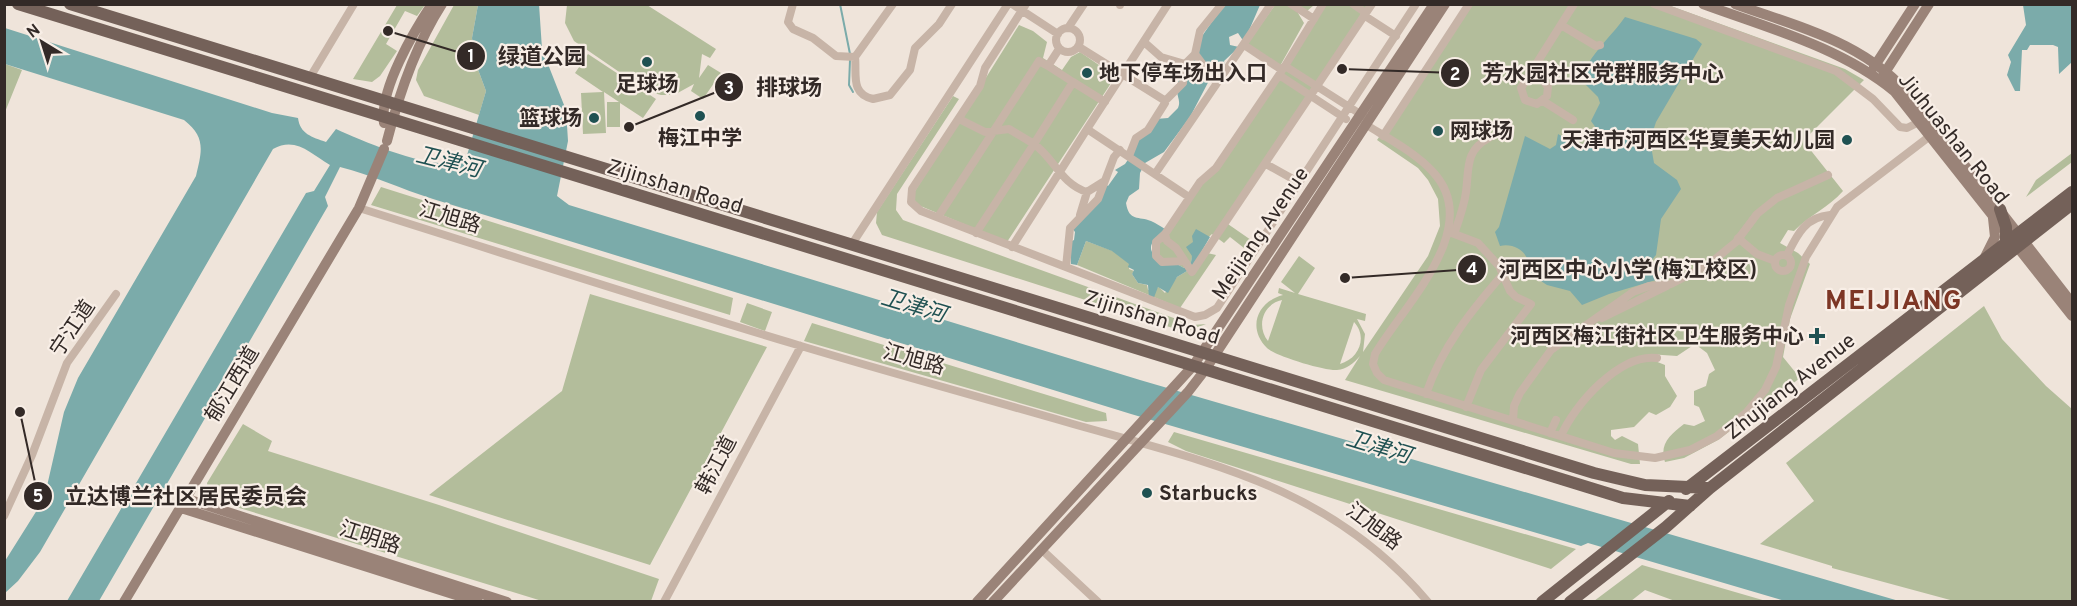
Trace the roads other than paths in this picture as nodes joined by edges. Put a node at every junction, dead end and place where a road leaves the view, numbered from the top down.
1 (18, 4) edge
2 (70, 4) edge
3 (354, 4) edge
4 (432, 4) edge
5 (442, 4) edge
6 (793, 4) edge
7 (893, 4) edge
8 (952, 4) edge
9 (1010, 4) edge
10 (1084, 4) edge
11 (1168, 4) edge
12 (1222, 4) edge
13 (1271, 4) edge
14 (1291, 4) edge
15 (1323, 4) edge
16 (1353, 4) edge
17 (1372, 4) edge
18 (1416, 4) edge
19 (1434, 4) edge
20 (1445, 4) edge
21 (1469, 4) edge
22 (1574, 4) edge
23 (1654, 4) edge
24 (1703, 4) edge
25 (1735, 4) edge
26 (1915, 4) edge
27 (1929, 4) edge
28 (1024, 8) edge
29 (1366, 14) junction
30 (1314, 19) junction
31 (1561, 25) junction
32 (1068, 28) junction
33 (1058, 34) junction
34 (1396, 36) junction
35 (1144, 42) junction
36 (1244, 45) junction
37 (1600, 45) dead end
38 (1079, 47) junction
39 (1059, 49) junction
40 (1195, 54) junction
41 (851, 57) junction
42 (1185, 64) junction
43 (1048, 66) junction
44 (1282, 70) junction
45 (1879, 71) junction
46 (1123, 74) junction
47 (309, 78) junction
48 (1530, 78) junction
49 (1073, 82) junction
50 (1216, 82) junction
51 (1318, 87) junction
52 (1311, 96) junction
53 (1165, 101) junction
54 (1543, 101) junction
55 (1105, 102) junction
56 (392, 103) junction
57 (1350, 107) junction
58 (1344, 117) junction
59 (388, 118) junction
60 (959, 119) junction
61 (1574, 120) dead end
62 (1363, 122) junction
63 (1919, 122) junction
64 (995, 129) junction
65 (1087, 129) junction
66 (1383, 136) junction
67 (1930, 136) junction
68 (1489, 138) dead end
69 (1034, 144) junction
70 (1120, 150) junction
71 (1128, 156) junction
72 (1266, 164) junction
73 (1059, 173) junction
74 (1155, 174) junction
75 (1828, 175) dead end
76 (1103, 182) junction
77 (1300, 183) junction
78 (1087, 192) junction
79 (2073, 192) edge
80 (1189, 197) junction
81 (2073, 204) edge
82 (359, 208) junction
83 (1996, 212) junction
84 (1080, 215) junction
85 (1830, 215) junction
86 (938, 217) junction
87 (976, 233) junction
88 (1451, 233) junction
89 (1165, 234) junction
90 (1738, 238) junction
91 (2015, 240) junction
92 (852, 244) junction
93 (1012, 247) junction
94 (1786, 255) junction
95 (1775, 261) junction
96 (1187, 265) junction
97 (1791, 266) junction
98 (1986, 266) junction
99 (1066, 267) junction
100 (1801, 270) junction
101 (1503, 274) junction
102 (116, 294) dead end
103 (2073, 303) edge
104 (2073, 316) edge
105 (801, 346) junction
106 (1208, 355) junction
107 (1656, 358) dead end
108 (1199, 368) junction
109 (1426, 394) junction
110 (1466, 407) junction
111 (1556, 420) dead end
112 (1513, 422) junction
113 (1550, 433) junction
114 (1561, 436) junction
115 (1128, 439) junction
116 (1140, 443) junction
117 (1688, 487) junction
118 (1710, 488) junction
119 (1666, 503) junction
120 (184, 504) junction
121 (1690, 506) junction
122 (4, 516) edge
123 (1041, 549) junction
124 (447, 592) edge
125 (124, 602) edge
126 (478, 602) edge
127 (507, 602) edge
128 (664, 602) edge
129 (977, 602) edge
130 (993, 602) edge
131 (1098, 602) edge
132 (1428, 602) edge
133 (1542, 602) edge
134 (1570, 602) edge

1 - 59 main road
2 - 47 main road
3 - 47 street
4 - 56 street
5 - 56 street
6 - 41 street
7 - 41 street
8 - 41 street
9 - 28 street
9 - 92 street
10 - 32 street
11 - 35 street
12 - 40 street
13 - 36 street
14 - 30 street
15 - 30 street
16 - 29 street
17 - 29 street
18 - 34 street
19 - 62 street, Meijiang Avenue
20 - 62 street, Meijiang Avenue
21 - 66 street
22 - 31 street
23 - 63 street
24 - 45 street, Jiuhuashan Road
25 - 45 street, Jiuhuashan Road
26 - 45 street
27 - 45 street
28 - 33 street
28 - 60 street
29 - 34 street
29 - 51 street
30 - 44 street
31 - 37 street
31 - 48 street
32 - 33 street
32 - 38 street
33 - 39 street
34 - 57 street
35 - 42 street
35 - 46 street
36 - 44 street
36 - 50 street
38 - 39 street
38 - 46 street
39 - 43 street
40 - 42 street
40 - 50 street
42 - 53 street
43 - 49 street
43 - 64 street
44 - 51 street
44 - 52 street
44 - 80 street
45 - 63 street, Jiuhuashan Road
45 - 83 street, Jiuhuashan Road
46 - 53 street
46 - 55 street
47 - 56 main road
48 - 54 street
48 - 54 street
49 - 55 street
49 - 69 street
50 - 74 street
51 - 52 street
51 - 57 street
52 - 58 street
52 - 72 street
53 - 71 street
54 - 61 street
55 - 65 street
56 - 59 street
56 - 92 main road, Zijinshan Road
57 - 58 street
57 - 62 street
58 - 62 street
58 - 77 street
59 - 82 street, 郁江西道
59 - 108 main road, Zijinshan Road
60 - 64 street
60 - 86 street
62 - 66 street
62 - 106 street, Meijiang Avenue
63 - 67 street, Jiuhuashan Road
64 - 69 street
64 - 86 street
65 - 70 street
65 - 73 street
66 - 88 street
67 - 83 street, Jiuhuashan Road
67 - 85 street
68 - 88 street
69 - 73 street
69 - 87 street
70 - 71 street
70 - 76 street
71 - 74 street
72 - 77 street
72 - 96 street
73 - 78 street
73 - 93 street
74 - 80 street
75 - 90 street
76 - 78 street
76 - 84 street
77 - 99 street
78 - 84 street
79 - 91 main road, Zhujiang Avenue
80 - 89 street
81 - 91 main road, Zhujiang Avenue
82 - 105 street, 江旭路
82 - 120 street, 郁江西道
83 - 91 main road
83 - 98 street
84 - 99 street
85 - 94 street
85 - 100 street
86 - 87 street
87 - 93 street
88 - 101 street
88 - 109 street
89 - 96 street
89 - 96 street
90 - 95 street
90 - 112 street
91 - 98 main road, Zhujiang Avenue
91 - 103 street
91 - 104 street
92 - 106 main road, Zijinshan Road
93 - 99 street
94 - 95 street
94 - 97 street
95 - 97 street
97 - 100 street
98 - 117 main road, Zhujiang Avenue
98 - 118 main road, Zhujiang Avenue
100 - 114 street
101 - 109 street
101 - 110 street
102 - 122 street, 宁江道
105 - 115 street, 江旭路
105 - 128 street, 韩江道
106 - 108 street, Meijiang Avenue
106 - 117 main road, Zijinshan Road
107 - 114 street
108 - 115 street, Meijiang Avenue
108 - 116 street, Meijiang Avenue
108 - 119 main road, Zijinshan Road
109 - 110 street
110 - 112 street
111 - 113 street
112 - 113 street
113 - 114 street
115 - 116 street, 江旭路
115 - 129 street, Meijiang Avenue
116 - 123 street, Meijiang Avenue
116 - 132 street, 江旭路
117 - 118 main road, Zijinshan Road
117 - 119 main road, Zhujiang Avenue
118 - 121 main road, Zhujiang Avenue
119 - 121 main road, Zijinshan Road
119 - 133 main road, Zhujiang Avenue
120 - 124 street, 江明路
120 - 125 street, 郁江西道
121 - 134 main road, Zhujiang Avenue
123 - 130 street, Meijiang Avenue
123 - 131 street
124 - 126 street, 江明路
124 - 127 street, 江明路

